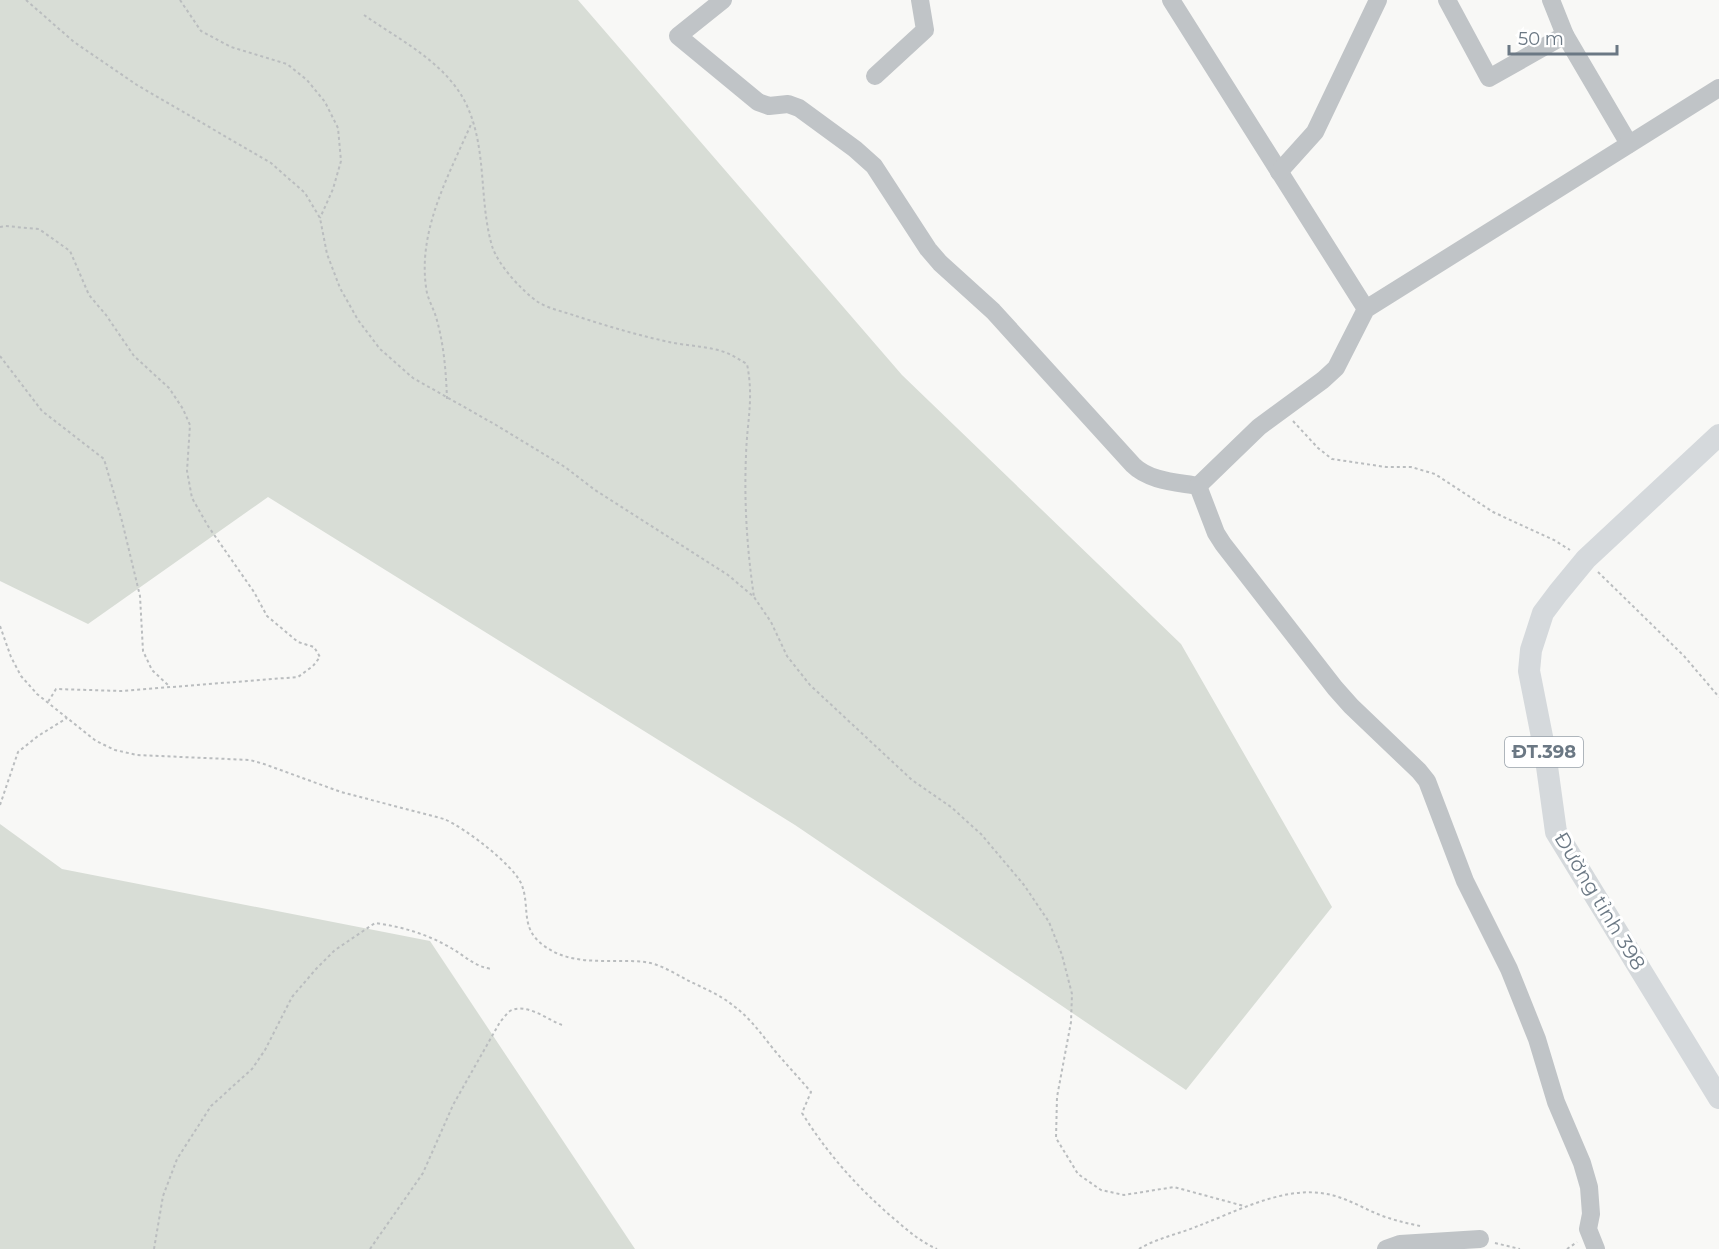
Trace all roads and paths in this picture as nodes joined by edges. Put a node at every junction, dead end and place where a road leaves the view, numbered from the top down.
1 (26, 0) edge
2 (180, 0) edge
3 (723, 0) edge
4 (920, 0) edge
5 (1171, 0) edge
6 (1378, 0) edge
7 (1447, 0) edge
8 (1551, 0) edge
9 (364, 15) dead end
10 (1565, 35) junction
11 (875, 76) dead end
12 (1719, 88) edge
13 (472, 120) junction
14 (1629, 144) junction
15 (1279, 172) junction
16 (320, 218) junction
17 (0, 227) edge
18 (1366, 309) junction
19 (0, 356) edge
20 (447, 399) junction
21 (1283, 409) junction
22 (1719, 435) edge
23 (1198, 486) junction
24 (1586, 559) junction
25 (754, 597) junction
26 (0, 626) edge
27 (169, 686) junction
28 (1719, 697) edge
29 (47, 702) junction
30 (67, 718) junction
31 (0, 805) edge
32 (492, 969) dead end
33 (562, 1025) dead end
34 (1719, 1098) edge
35 (1244, 1206) junction
36 (1422, 1226) dead end
37 (1480, 1239) joint
38 (154, 1249) edge
39 (370, 1249) edge
40 (937, 1249) edge
41 (1139, 1249) edge
42 (1386, 1249) edge
43 (1520, 1249) edge
44 (1596, 1249) edge

1 - 16 path
2 - 16 path
3 - 23 street
4 - 11 street
5 - 15 street
6 - 15 street
7 - 10 street
8 - 10 street
9 - 13 path
10 - 14 street
12 - 14 street
13 - 20 path
13 - 25 path
14 - 18 street
15 - 18 street
16 - 20 path
17 - 27 path
18 - 21 street
19 - 27 path
20 - 25 path
21 - 23 street
21 - 24 path
22 - 24 main road, Đường tỉnh 398 / ĐT.398
23 - 44 street
24 - 28 path
24 - 34 main road, Đường tỉnh 398 / ĐT.398
25 - 35 path
26 - 29 path
27 - 29 path
29 - 30 path
30 - 31 path
30 - 40 path
32 - 38 path
33 - 39 path
35 - 36 path
35 - 41 path
37 - 42 street
37 - 43 path

